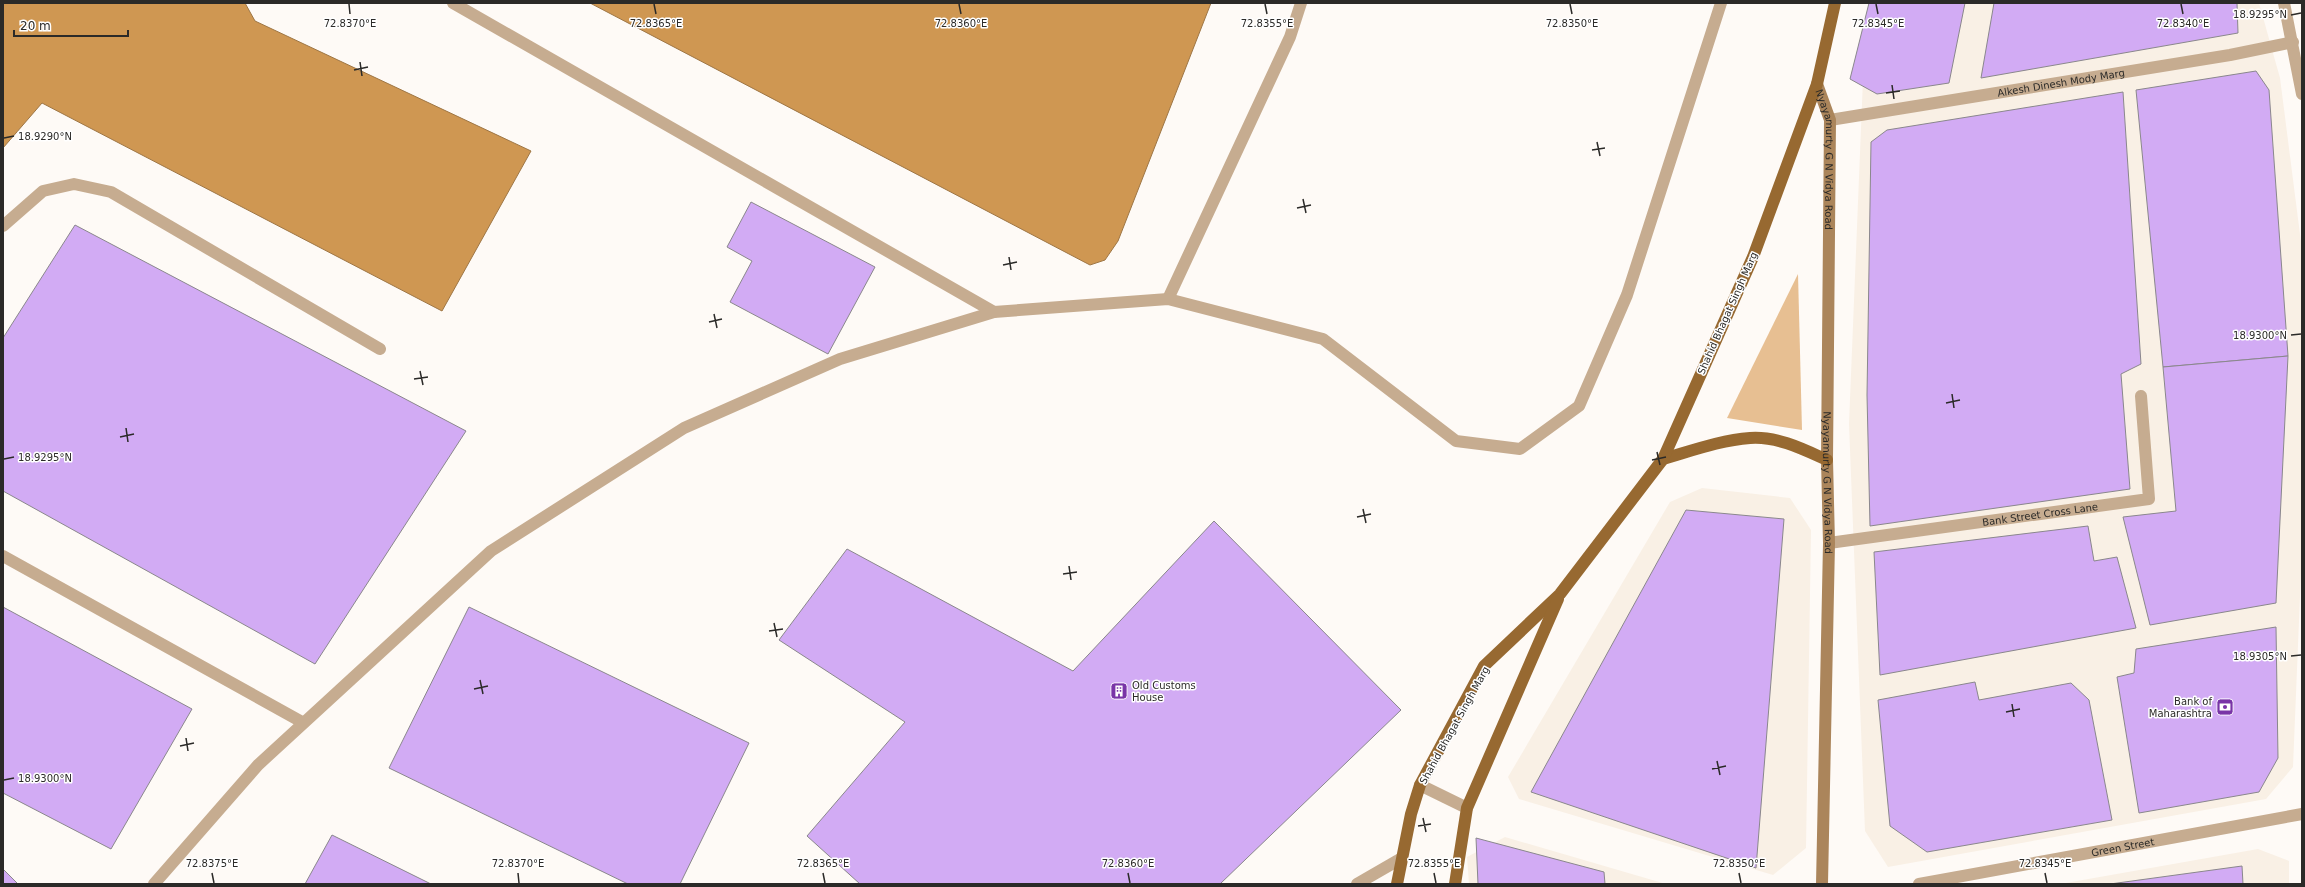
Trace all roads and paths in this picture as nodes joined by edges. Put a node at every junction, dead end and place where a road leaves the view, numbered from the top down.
1 (453, 3) edge
2 (1301, 3) edge
3 (1722, 3) edge
4 (1835, 3) edge
5 (2284, 3) edge
6 (2292, 42) junction
7 (1817, 84) junction
8 (2302, 94) edge
9 (1830, 120) junction
10 (3, 226) edge
11 (1168, 299) junction
12 (994, 312) junction
13 (380, 349) dead end
14 (2141, 396) dead end
15 (1663, 460) junction
16 (1827, 460) junction
17 (1829, 543) junction
18 (3, 556) edge
19 (1560, 594) junction
20 (302, 722) junction
21 (1420, 785) junction
22 (1467, 808) junction
23 (2302, 814) edge
24 (1402, 858) junction
25 (154, 884) edge
26 (1357, 884) edge
27 (1397, 884) edge
28 (1455, 884) edge
29 (1822, 884) edge
30 (1919, 884) edge

1 - 12 street
2 - 11 street
3 - 11 street
4 - 7 main road, Shahid Bhagat Singh Marg
5 - 6 street
6 - 8 street
6 - 9 street, Alkesh Dinesh Mody Marg
7 - 9 street, Nyayamurty G N Vidya Road
7 - 15 main road, Shahid Bhagat Singh Marg
9 - 16 street, Nyayamurty G N Vidya Road
10 - 13 street
11 - 12 street
12 - 20 street
14 - 17 street, Bank Street Cross Lane
15 - 16 main road
15 - 19 main road, Shahid Bhagat Singh Marg
16 - 17 street, Nyayamurty G N Vidya Road
17 - 29 street, Nyayamurty G N Vidya Road
18 - 20 street
19 - 21 main road, Shahid Bhagat Singh Marg
19 - 22 main road, Shahid Bhagat Singh Marg
20 - 25 street
21 - 22 street
21 - 24 main road, Shahid Bhagat Singh Marg
22 - 28 main road, Shahid Bhagat Singh Marg
23 - 30 street, Green Street
24 - 26 street
24 - 27 main road, Shahid Bhagat Singh Marg

